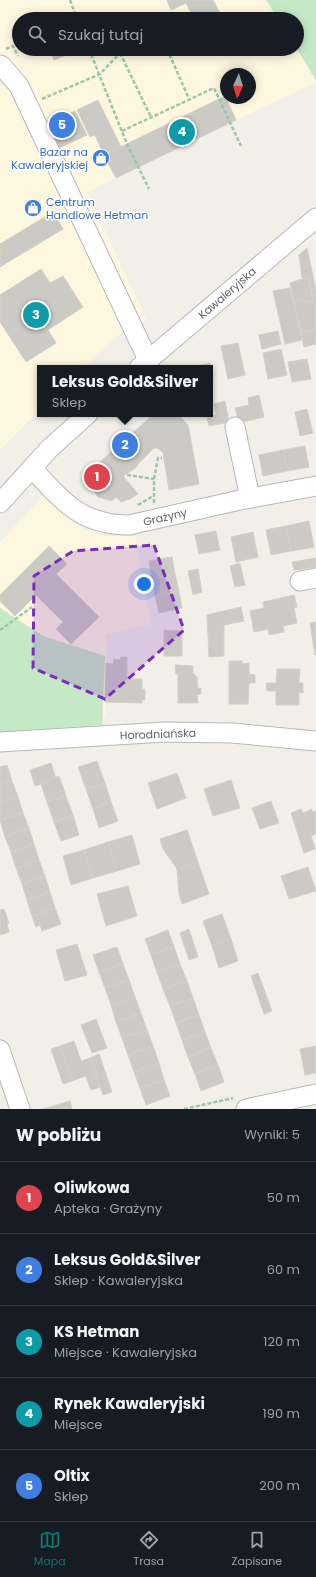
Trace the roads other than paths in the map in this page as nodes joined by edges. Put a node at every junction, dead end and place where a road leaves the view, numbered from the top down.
1 (0, 65) edge
2 (316, 218) edge
3 (144, 364) edge
4 (85, 417) edge
5 (235, 426) dead end
6 (32, 468) junction
7 (316, 486) edge
8 (250, 498) junction
9 (0, 503) edge
10 (316, 741) edge
11 (0, 742) edge
12 (0, 1050) edge
13 (316, 1094) edge
14 (20, 1109) edge
15 (246, 1109) edge

1 - 3 street
2 - 3 street, Kawaleryjska
4 - 6 street
5 - 8 street
6 - 8 street, Grażyny
6 - 9 street
7 - 8 street, Grażyny
10 - 11 street, Horodniańska
12 - 14 street
13 - 15 street

